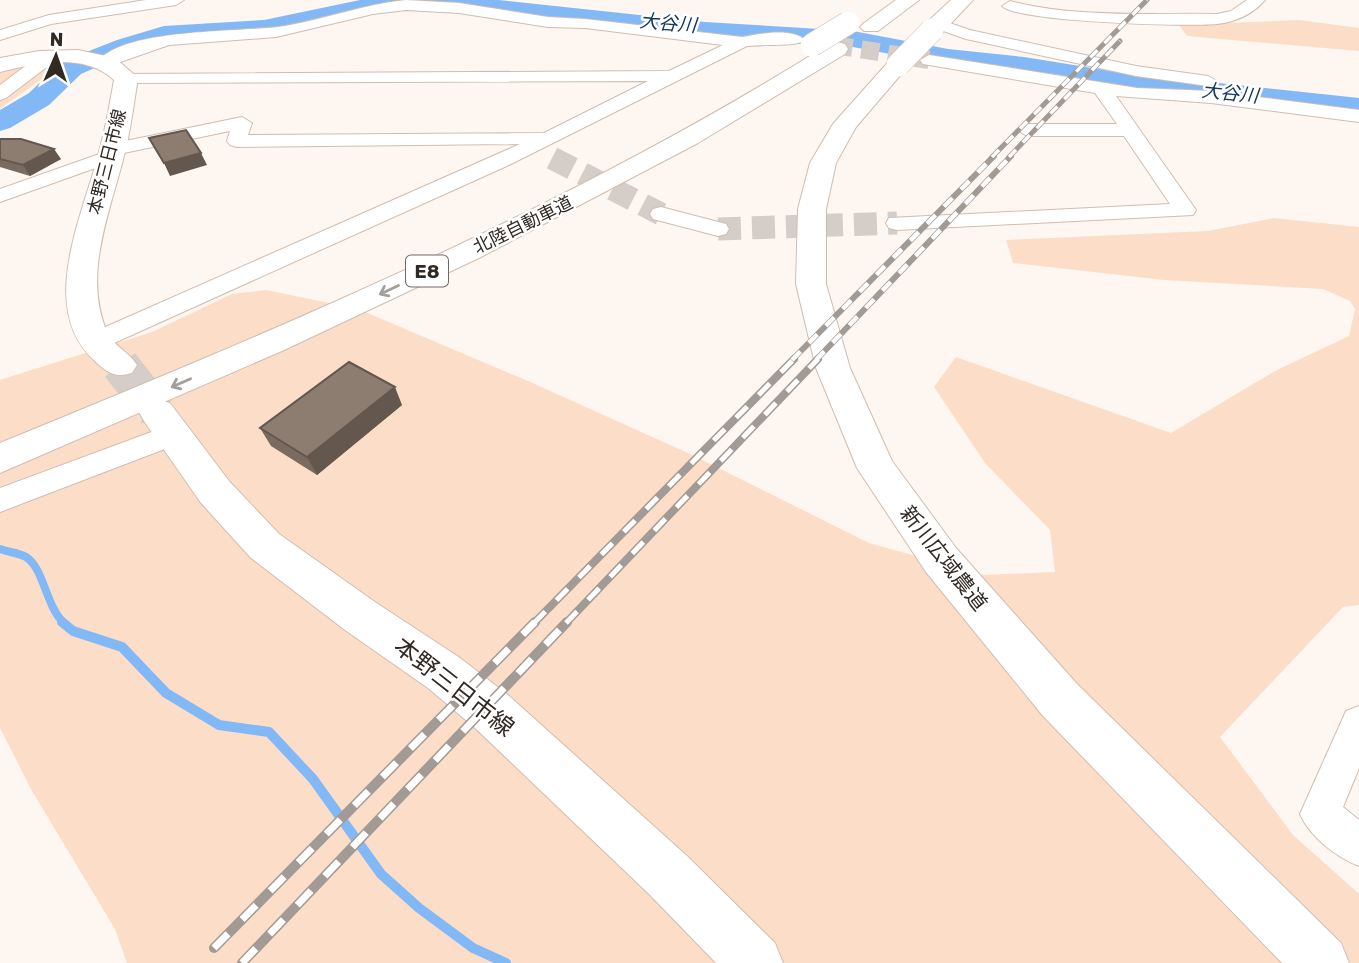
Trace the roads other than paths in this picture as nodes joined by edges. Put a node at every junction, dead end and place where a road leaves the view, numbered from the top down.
1 (176, 0) edge
2 (881, 0) edge
3 (909, 0) edge
4 (963, 0) edge
5 (1257, 0) edge
6 (1010, 6) dead end
7 (935, 27) junction
8 (0, 35) edge
9 (824, 39) junction
10 (743, 42) junction
11 (50, 56) junction
12 (913, 63) junction
13 (0, 65) edge
14 (116, 70) junction
15 (1136, 71) junction
16 (674, 76) junction
17 (1102, 89) junction
18 (0, 94) edge
19 (1137, 94) junction
20 (1359, 98) edge
21 (1359, 116) edge
22 (1027, 130) dead end
23 (1130, 130) junction
24 (549, 148) junction
25 (112, 153) junction
26 (0, 196) edge
27 (661, 214) tunnel mouth
28 (897, 223) tunnel mouth
29 (718, 229) tunnel mouth
30 (94, 342) junction
31 (120, 365) tunnel mouth
32 (165, 424) joint
33 (0, 431) edge
34 (0, 459) edge
35 (0, 500) edge
36 (1359, 724) edge
37 (1359, 846) edge
38 (755, 963) edge
39 (1321, 963) edge

1 - 8 street
2 - 9 main road, 北陸自動車道 / E8
3 - 9 main road, 北陸自動車道 / E8
4 - 7 main road
5 - 6 street
7 - 12 main road, 新川広域農道, bridge
7 - 15 street
9 - 10 street
9 - 33 main road, 北陸自動車道 / E8
9 -> 34 main road, 北陸自動車道 / E8
10 - 14 street
10 - 16 street
11 - 13 main road
11 - 14 main road
11 - 18 street
12 - 17 street
12 - 39 main road, 新川広域農道
14 - 16 street
14 - 25 main road, 本野三日市線
15 - 19 street
15 - 20 street
16 - 24 street
17 - 19 street
17 - 23 street
19 - 21 street
22 - 23 street
23 - 28 street
24 - 25 street
24 - 30 street
25 - 26 street
25 - 30 main road, 本野三日市線
27 - 29 street
30 - 31 main road
32 - 35 street
32 - 38 main road, 本野三日市線
36 - 37 street

